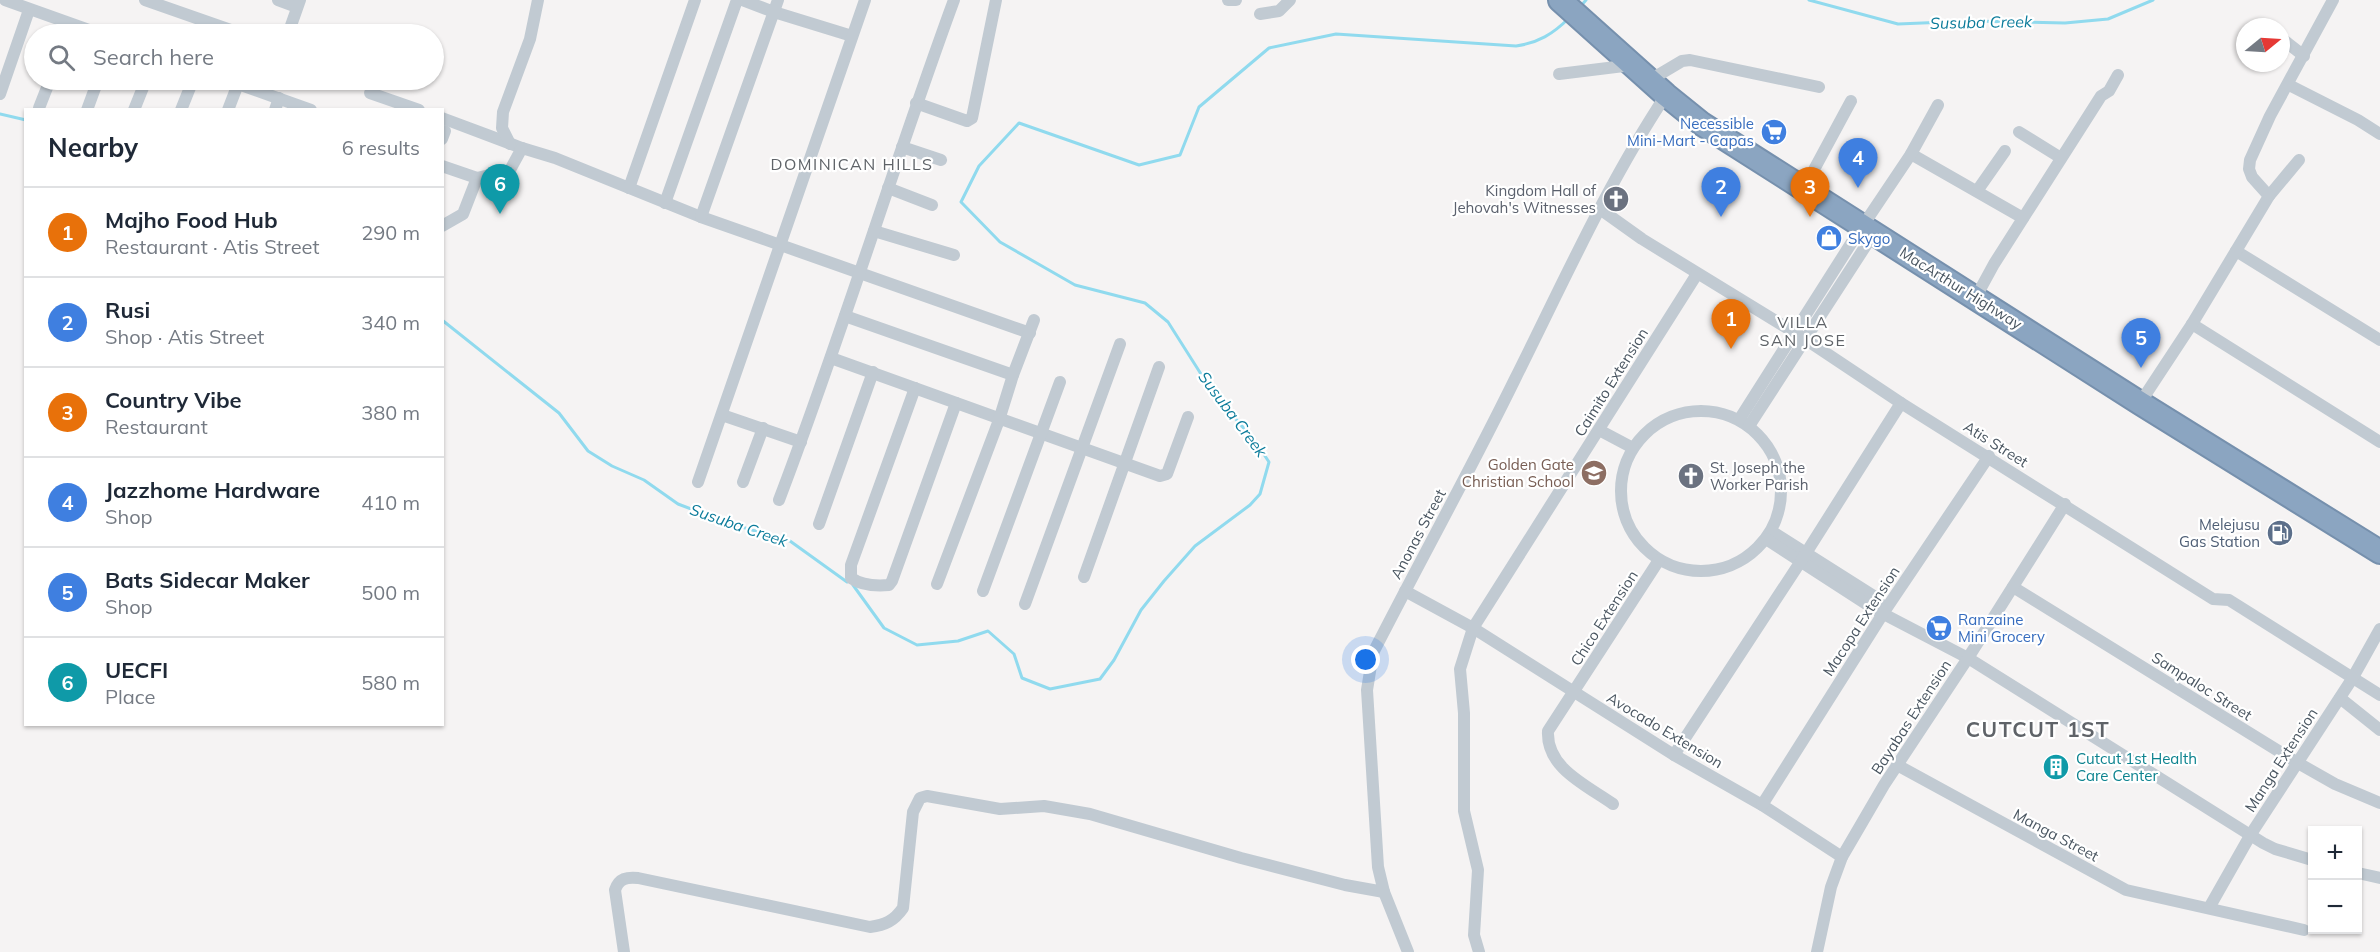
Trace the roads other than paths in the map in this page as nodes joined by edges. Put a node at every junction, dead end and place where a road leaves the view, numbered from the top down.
1 (5, 0) edge
2 (145, 0) edge
3 (278, 0) edge
4 (538, 0) edge
5 (695, 0) edge
6 (737, 0) edge
7 (742, 0) edge
8 (778, 0) edge
9 (865, 0) edge
10 (954, 0) edge
11 (996, 0) edge
12 (1228, 0) edge
13 (1236, 0) edge
14 (1290, 0) edge
15 (1560, 0) edge
16 (2333, 0) edge
17 (298, 3) edge
18 (30, 10) junction
19 (774, 12) junction
20 (1260, 15) dead end
21 (25, 24) edge
22 (58, 24) edge
23 (202, 24) edge
24 (291, 24) edge
25 (24, 27) edge
26 (852, 36) junction
27 (2290, 45) edge
28 (2304, 57) junction
29 (1634, 64) junction
30 (1559, 74) dead end
31 (2118, 75) dead end
32 (2289, 85) junction
33 (1819, 87) dead end
34 (1658, 88) junction
35 (46, 90) edge
36 (94, 90) edge
37 (142, 90) edge
38 (189, 90) edge
39 (231, 90) edge
40 (248, 90) edge
41 (370, 93) dead end
42 (0, 94) edge
43 (1851, 101) dead end
44 (916, 103) junction
45 (277, 104) edge
46 (1938, 105) dead end
47 (39, 108) dead end
48 (88, 108) edge
49 (135, 108) edge
50 (183, 108) edge
51 (228, 108) edge
52 (300, 108) edge
53 (411, 108) edge
54 (444, 130) edge
55 (2019, 132) dead end
56 (2380, 135) edge
57 (516, 146) junction
58 (902, 147) junction
59 (2005, 152) dead end
60 (1911, 154) junction
61 (2061, 158) junction
62 (941, 160) dead end
63 (2299, 160) dead end
64 (444, 167) edge
65 (477, 178) junction
66 (629, 188) junction
67 (888, 188) junction
68 (1803, 190) junction
69 (1977, 191) junction
70 (2270, 196) junction
71 (665, 203) junction
72 (932, 205) dead end
73 (1600, 209) junction
74 (701, 217) junction
75 (2023, 218) junction
76 (444, 225) edge
77 (1868, 229) junction
78 (874, 231) junction
79 (780, 245) junction
80 (2236, 251) junction
81 (954, 255) dead end
82 (859, 271) junction
83 (1698, 274) junction
84 (1976, 297) junction
85 (846, 316) junction
86 (1034, 320) dead end
87 (2192, 324) junction
88 (1030, 333) junction
89 (1800, 336) junction
90 (2380, 340) edge
91 (1120, 344) dead end
92 (831, 358) junction
93 (1159, 367) dead end
94 (873, 372) junction
95 (1013, 375) junction
96 (1060, 382) dead end
97 (915, 388) junction
98 (956, 403) junction
99 (1902, 403) junction
100 (2140, 403) junction
101 (722, 414) junction
102 (1188, 417) dead end
103 (999, 420) junction
104 (1744, 423) junction
105 (763, 428) junction
106 (1599, 430) junction
107 (1041, 434) junction
108 (801, 442) junction
109 (2380, 442) edge
110 (1084, 448) junction
111 (1633, 448) junction
112 (1989, 456) junction
113 (1126, 463) junction
114 (698, 482) dead end
115 (743, 482) dead end
116 (779, 500) dead end
117 (2065, 504) junction
118 (819, 524) dead end
119 (1768, 535) junction
120 (2380, 552) edge
121 (1803, 558) junction
122 (1659, 560) junction
123 (1084, 577) dead end
124 (937, 584) dead end
125 (2013, 587) junction
126 (983, 591) dead end
127 (1405, 591) junction
128 (1025, 604) dead end
129 (1884, 612) junction
130 (1473, 628) junction
131 (2380, 629) edge
132 (1968, 658) junction
133 (2352, 679) junction
134 (1574, 693) junction
135 (2380, 695) edge
136 (2340, 698) junction
137 (2380, 730) edge
138 (1674, 755) junction
139 (2298, 763) junction
140 (1897, 765) junction
141 (2380, 803) edge
142 (1613, 804) dead end
143 (1762, 805) junction
144 (2251, 834) junction
145 (1842, 857) junction
146 (2308, 859) edge
147 (2362, 874) edge
148 (2380, 878) edge
149 (1384, 892) junction
150 (2209, 908) junction
151 (2304, 930) dead end
152 (624, 952) edge
153 (1408, 952) edge
154 (1479, 952) edge
155 (1817, 952) edge

1 - 18 street
2 - 23 street
3 - 17 street
4 - 57 street
5 - 66 street
6 - 71 street
7 - 19 street
8 - 19 street
9 - 26 street
10 - 44 street
11 - 44 street
12 - 13 street
14 - 20 street
15 - 29 highway, MacArthur Highway
16 - 28 street
17 - 24 street
18 - 21 street
18 - 22 street
19 - 26 street
19 - 74 street
25 - 42 street
26 - 79 street
27 - 28 street
28 - 32 street
29 - 30 street
29 - 34 highway, MacArthur Highway
31 - 61 street
32 - 56 street
32 - 70 street
33 - 34 street
34 - 68 highway, MacArthur Highway
34 - 73 street, Anonas Street
35 - 47 street
36 - 48 street
37 - 49 street
38 - 50 street
39 - 51 street
40 - 45 street
41 - 53 street
43 - 68 street
44 - 58 street
45 - 52 street
46 - 60 street
54 - 57 street
55 - 61 street
57 - 65 street
57 - 66 street
58 - 62 street
58 - 67 street
59 - 69 street
60 - 69 street
60 - 77 street
61 - 75 street
63 - 70 street
64 - 65 street
65 - 76 street
66 - 71 street
67 - 72 street
67 - 78 street
68 - 77 highway, MacArthur Highway
69 - 75 street
70 - 80 street
71 - 74 street
73 - 83 street, Atis Street
73 - 127 street, Anonas Street
74 - 79 street
75 - 84 street
77 - 84 highway, MacArthur Highway
77 - 89 street
78 - 81 street
78 - 82 street
79 - 82 street
79 - 101 street
80 - 87 street
80 - 90 street
82 - 85 street
82 - 88 street
83 - 89 street, Atis Street
83 - 106 street, Caimito Extension
84 - 100 highway, MacArthur Highway
85 - 92 street
85 - 95 street
86 - 88 street
87 - 100 street
87 - 109 street
88 - 95 street
89 - 99 street, Atis Street
89 - 104 street
91 - 110 street
92 - 94 street
92 - 108 street
93 - 113 street
94 - 97 street
94 - 118 street
95 - 103 street
96 - 107 street
97 - 98 street
97 - 98 street
98 - 103 street
99 - 112 street, Atis Street
99 - 121 street
100 - 120 highway, MacArthur Highway
101 - 105 street
101 - 114 street
102 - 113 street
103 - 107 street
103 - 124 street
104 - 111 street
104 - 119 street
105 - 108 street
105 - 115 street
106 - 111 street
106 - 130 street, Caimito Extension
107 - 110 street
107 - 126 street
108 - 116 street
110 - 113 street
110 - 128 street
111 - 122 street
112 - 117 street, Atis Street
112 - 129 street, Macopa Extension
113 - 123 street
117 - 125 street, Bayabas Extension
117 - 133 street, Atis Street
119 - 121 street
119 - 122 street
121 - 129 street
121 - 138 street
122 - 134 street, Chico Extension
125 - 132 street, Bayabas Extension
125 - 139 street, Sampaloc Street
127 - 130 street, Avocado Extension
127 - 149 street, Anonas Street
129 - 132 street
129 - 143 street, Macopa Extension
130 - 134 street, Avocado Extension
130 - 154 street, Caimito Extension
131 - 133 street, Manga Extension
132 - 140 street, Bayabas Extension
132 - 144 street
133 - 135 street, Atis Street
133 - 136 street, Manga Extension
134 - 138 street, Avocado Extension
134 - 142 street, Chico Extension
136 - 137 street
136 - 139 street, Manga Extension
138 - 143 street, Avocado Extension
139 - 141 street, Sampaloc Street
139 - 144 street, Manga Extension
140 - 145 street, Bayabas Extension
140 - 150 street, Manga Street
143 - 145 street, Avocado Extension
144 - 146 street
144 - 150 street, Manga Extension
145 - 155 street, Bayabas Extension
147 - 148 street
149 - 152 street
149 - 153 street, Anonas Street
150 - 151 street, Manga Street

